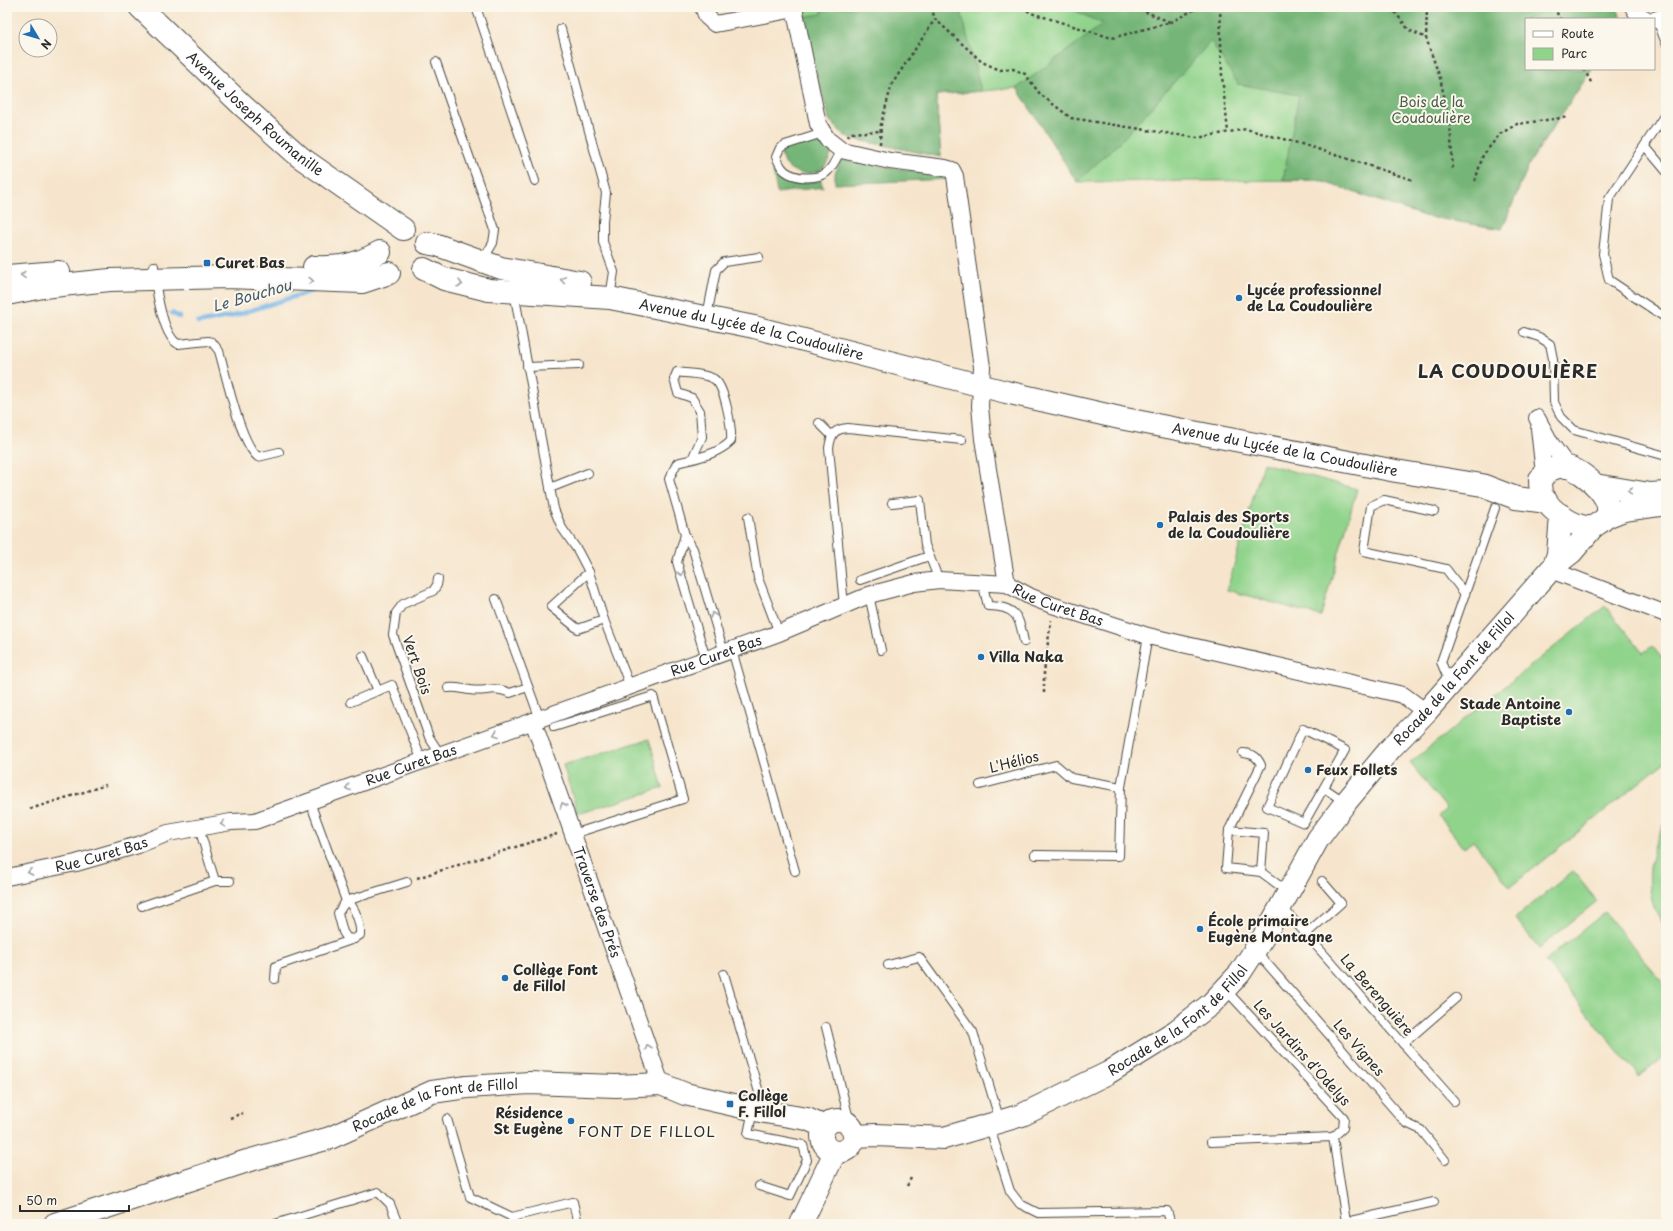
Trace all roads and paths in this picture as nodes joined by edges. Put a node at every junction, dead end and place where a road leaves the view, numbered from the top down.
1 (140, 7) edge
2 (476, 7) edge
3 (703, 7) edge
4 (931, 7) edge
5 (1022, 7) edge
6 (1134, 7) edge
7 (1199, 7) edge
8 (1220, 7) edge
9 (1391, 7) edge
10 (1427, 7) edge
11 (1554, 7) edge
12 (1633, 7) edge
13 (795, 8) edge
14 (1560, 18) edge
15 (1652, 18) edge
16 (935, 19) junction
17 (1656, 19) edge
18 (1171, 22) junction
19 (561, 29) dead end
20 (1426, 38) junction
21 (1666, 43) edge
22 (436, 62) dead end
23 (1585, 70) edge
24 (1592, 84) dead end
25 (1666, 113) edge
26 (1568, 117) dead end
27 (881, 131) junction
28 (1228, 132) junction
29 (823, 133) junction
30 (1645, 146) junction
31 (841, 150) junction
32 (880, 159) junction
33 (1453, 171) dead end
34 (1666, 171) edge
35 (535, 180) dead end
36 (1413, 180) dead end
37 (1475, 181) dead end
38 (378, 211) junction
39 (403, 229) junction
40 (427, 243) junction
41 (382, 246) junction
42 (759, 257) dead end
43 (483, 261) junction
44 (424, 269) junction
45 (154, 272) junction
46 (389, 273) junction
47 (7, 276) edge
48 (513, 282) junction
49 (611, 293) junction
50 (7, 294) edge
51 (708, 311) junction
52 (1666, 318) edge
53 (1524, 332) dead end
54 (579, 365) dead end
55 (527, 367) junction
56 (981, 379) junction
57 (819, 423) dead end
58 (831, 435) junction
59 (962, 440) dead end
60 (279, 452) dead end
61 (1666, 456) edge
62 (692, 458) junction
63 (1568, 467) junction
64 (588, 473) dead end
65 (1542, 477) junction
66 (1595, 485) junction
67 (550, 488) junction
68 (1666, 493) edge
69 (1494, 498) junction
70 (892, 503) dead end
71 (1666, 504) edge
72 (1554, 509) junction
73 (1434, 511) dead end
74 (748, 517) dead end
75 (1599, 522) junction
76 (685, 536) junction
77 (1572, 552) junction
78 (929, 556) junction
79 (589, 572) junction
80 (1550, 572) junction
81 (438, 579) dead end
82 (860, 580) dead end
83 (939, 580) junction
84 (982, 582) junction
85 (1584, 583) junction
86 (1007, 584) junction
87 (1465, 594) junction
88 (869, 596) junction
89 (496, 599) dead end
90 (1052, 605) junction
91 (844, 606) junction
92 (1666, 614) edge
93 (604, 620) junction
94 (779, 633) junction
95 (1148, 636) junction
96 (1024, 642) dead end
97 (881, 650) dead end
98 (728, 651) junction
99 (363, 656) dead end
100 (706, 659) junction
101 (1451, 684) junction
102 (630, 686) junction
103 (528, 687) junction
104 (448, 688) dead end
105 (378, 691) junction
106 (1044, 693) dead end
107 (351, 702) dead end
108 (1426, 712) junction
109 (536, 720) junction
110 (554, 727) dead end
111 (1243, 753) dead end
112 (440, 754) junction
113 (422, 761) junction
114 (980, 784) dead end
115 (106, 785) dead end
116 (1121, 787) junction
117 (1324, 788) junction
118 (310, 802) junction
119 (1346, 802) junction
120 (30, 809) dead end
121 (199, 828) junction
122 (1229, 830) junction
123 (572, 832) junction
124 (1035, 855) dead end
125 (795, 871) dead end
126 (1261, 872) junction
127 (7, 877) edge
128 (215, 881) junction
129 (230, 881) dead end
130 (1322, 881) dead end
131 (407, 882) joint
132 (1285, 899) junction
133 (346, 900) junction
134 (142, 906) dead end
135 (1306, 934) junction
136 (354, 939) junction
137 (1255, 950) junction
138 (888, 965) dead end
139 (724, 974) dead end
140 (275, 979) dead end
141 (1225, 989) junction
142 (1456, 998) dead end
143 (826, 1027) dead end
144 (1403, 1044) junction
145 (661, 1084) junction
146 (1454, 1101) dead end
147 (759, 1111) junction
148 (243, 1113) dead end
149 (230, 1118) dead end
150 (447, 1119) dead end
151 (995, 1123) junction
152 (842, 1128) junction
153 (1333, 1137) junction
154 (1211, 1142) dead end
155 (1444, 1160) dead end
156 (911, 1178) dead end
157 (759, 1186) dead end
158 (907, 1186) dead end
159 (1434, 1202) dead end
160 (512, 1221) edge
161 (804, 1223) edge
162 (55, 1224) edge
163 (275, 1224) edge
164 (398, 1224) edge
165 (578, 1224) edge
166 (1171, 1224) edge

1 - 38 street, Avenue Joseph Roumanille
2 - 35 lane
3 - 13 street
4 - 16 path
5 - 18 path
6 - 18 path
7 - 18 path
8 - 28 path
9 - 20 path
10 - 20 path
11 - 14 path
12 - 15 street
13 - 29 street
16 - 27 path
16 - 28 path
17 - 21 lane
19 - 49 lane
20 - 33 path
22 - 43 lane
23 - 24 path
25 - 30 lane
26 - 37 path
27 - 31 path
27 - 32 path
28 - 36 path
29 - 31 street
29 - 31 lane
30 - 34 lane
30 - 52 lane
31 - 32 street
32 - 56 street
38 - 39 street, Avenue Joseph Roumanille
38 - 41 street
39 - 40 street
39 - 41 street
40 - 43 street, Avenue du Lycée de la Coudoulière
40 - 44 street
41 - 45 street
41 - 46 street
42 - 51 lane
43 - 48 street, Avenue du Lycée de la Coudoulière
44 - 46 street
44 -> 48 street, Avenue du Lycée de la Coudoulière
45 -> 46 street
45 -> 47 street
45 - 50 street
45 - 60 lane
48 - 49 street, Avenue du Lycée de la Coudoulière
48 - 55 lane
49 - 51 street, Avenue du Lycée de la Coudoulière
51 - 56 street, Avenue du Lycée de la Coudoulière
53 - 61 lane
54 - 55 lane
55 - 67 lane
56 - 69 street, Avenue du Lycée de la Coudoulière
56 - 86 street
57 - 58 lane
58 - 59 lane
58 - 91 lane
62 - 62 lane
62 - 76 lane
63 - 65 street
63 - 65 street
63 - 66 street
64 - 67 lane
65 - 69 street, Avenue du Lycée de la Coudoulière
65 - 72 street
68 -> 66 street
66 - 75 street
67 - 79 lane
69 - 72 street, Avenue du Lycée de la Coudoulière
69 - 87 lane
70 - 78 lane
71 - 75 street
72 - 75 street
72 - 80 street, Rocade de la Font de Fillol
73 - 87 lane
74 - 94 lane
75 - 77 street, Rocade de la Font de Fillol
98 -> 76 lane
76 -> 100 lane
77 - 80 street, Rocade de la Font de Fillol
77 - 85 street
78 - 82 lane
78 - 83 lane
79 - 93 lane
79 - 93 lane
80 - 85 street
80 - 101 street, Rocade de la Font de Fillol
81 - 112 lane, Vert Bois
83 - 84 street, Rue Curet Bas
83 - 88 street, Rue Curet Bas
84 - 86 street, Rue Curet Bas
84 - 96 lane
85 - 92 street
86 - 90 street, Rue Curet Bas
87 - 101 lane
88 - 91 street, Rue Curet Bas
88 - 97 lane
89 - 103 lane
90 - 95 street, Rue Curet Bas
90 - 106 path
91 - 94 street, Rue Curet Bas
93 - 102 lane
94 - 98 street, Rue Curet Bas
95 - 108 street, Rue Curet Bas
95 - 116 lane
98 - 100 street, Rue Curet Bas
98 - 125 lane
99 - 105 lane
100 - 102 street, Rue Curet Bas
101 - 108 street, Rocade de la Font de Fillol
102 - 109 street, Rue Curet Bas
103 - 104 lane
103 - 109 lane
105 - 107 lane
105 - 113 lane
108 - 119 street, Rocade de la Font de Fillol
109 -> 112 street, Rue Curet Bas
123 -> 109 street, Traverse des Prés
110 - 123 lane
111 - 122 lane
112 - 113 street, Rue Curet Bas
113 -> 118 street, Rue Curet Bas
114 - 116 lane, L'Hélios
115 - 120 path
116 - 124 lane
117 - 117 lane
117 - 119 lane
118 -> 121 street, Rue Curet Bas
118 - 133 lane
119 - 132 street, Rocade de la Font de Fillol
121 -> 127 street, Rue Curet Bas
121 - 128 lane
122 - 126 lane
122 - 126 lane
123 - 131 path
145 -> 123 street, Traverse des Prés
126 - 132 lane, La Berenguière
128 - 129 lane
128 - 134 lane
130 - 135 lane
131 - 133 lane
132 - 135 lane, La Berenguière
132 - 137 street, Rocade de la Font de Fillol
133 - 136 lane
133 - 136 lane
135 - 144 lane, La Berenguière
136 - 140 lane
137 - 141 street, Rocade de la Font de Fillol
137 - 155 lane, Les Vignes
138 - 151 lane
139 - 147 lane
141 - 151 street, Rocade de la Font de Fillol
141 - 153 lane, Les Jardins d'Odelys
142 - 144 lane
143 - 152 lane
144 - 146 lane, La Berenguière
145 - 147 street, Rocade de la Font de Fillol
145 - 162 street, Rocade de la Font de Fillol
147 - 152 street, Rocade de la Font de Fillol
147 - 157 lane
148 - 149 path
150 - 160 lane
151 - 152 street, Rocade de la Font de Fillol
151 - 166 lane
152 - 161 street
153 - 154 lane
153 - 159 lane
156 - 158 path
160 - 165 lane
163 - 164 lane

